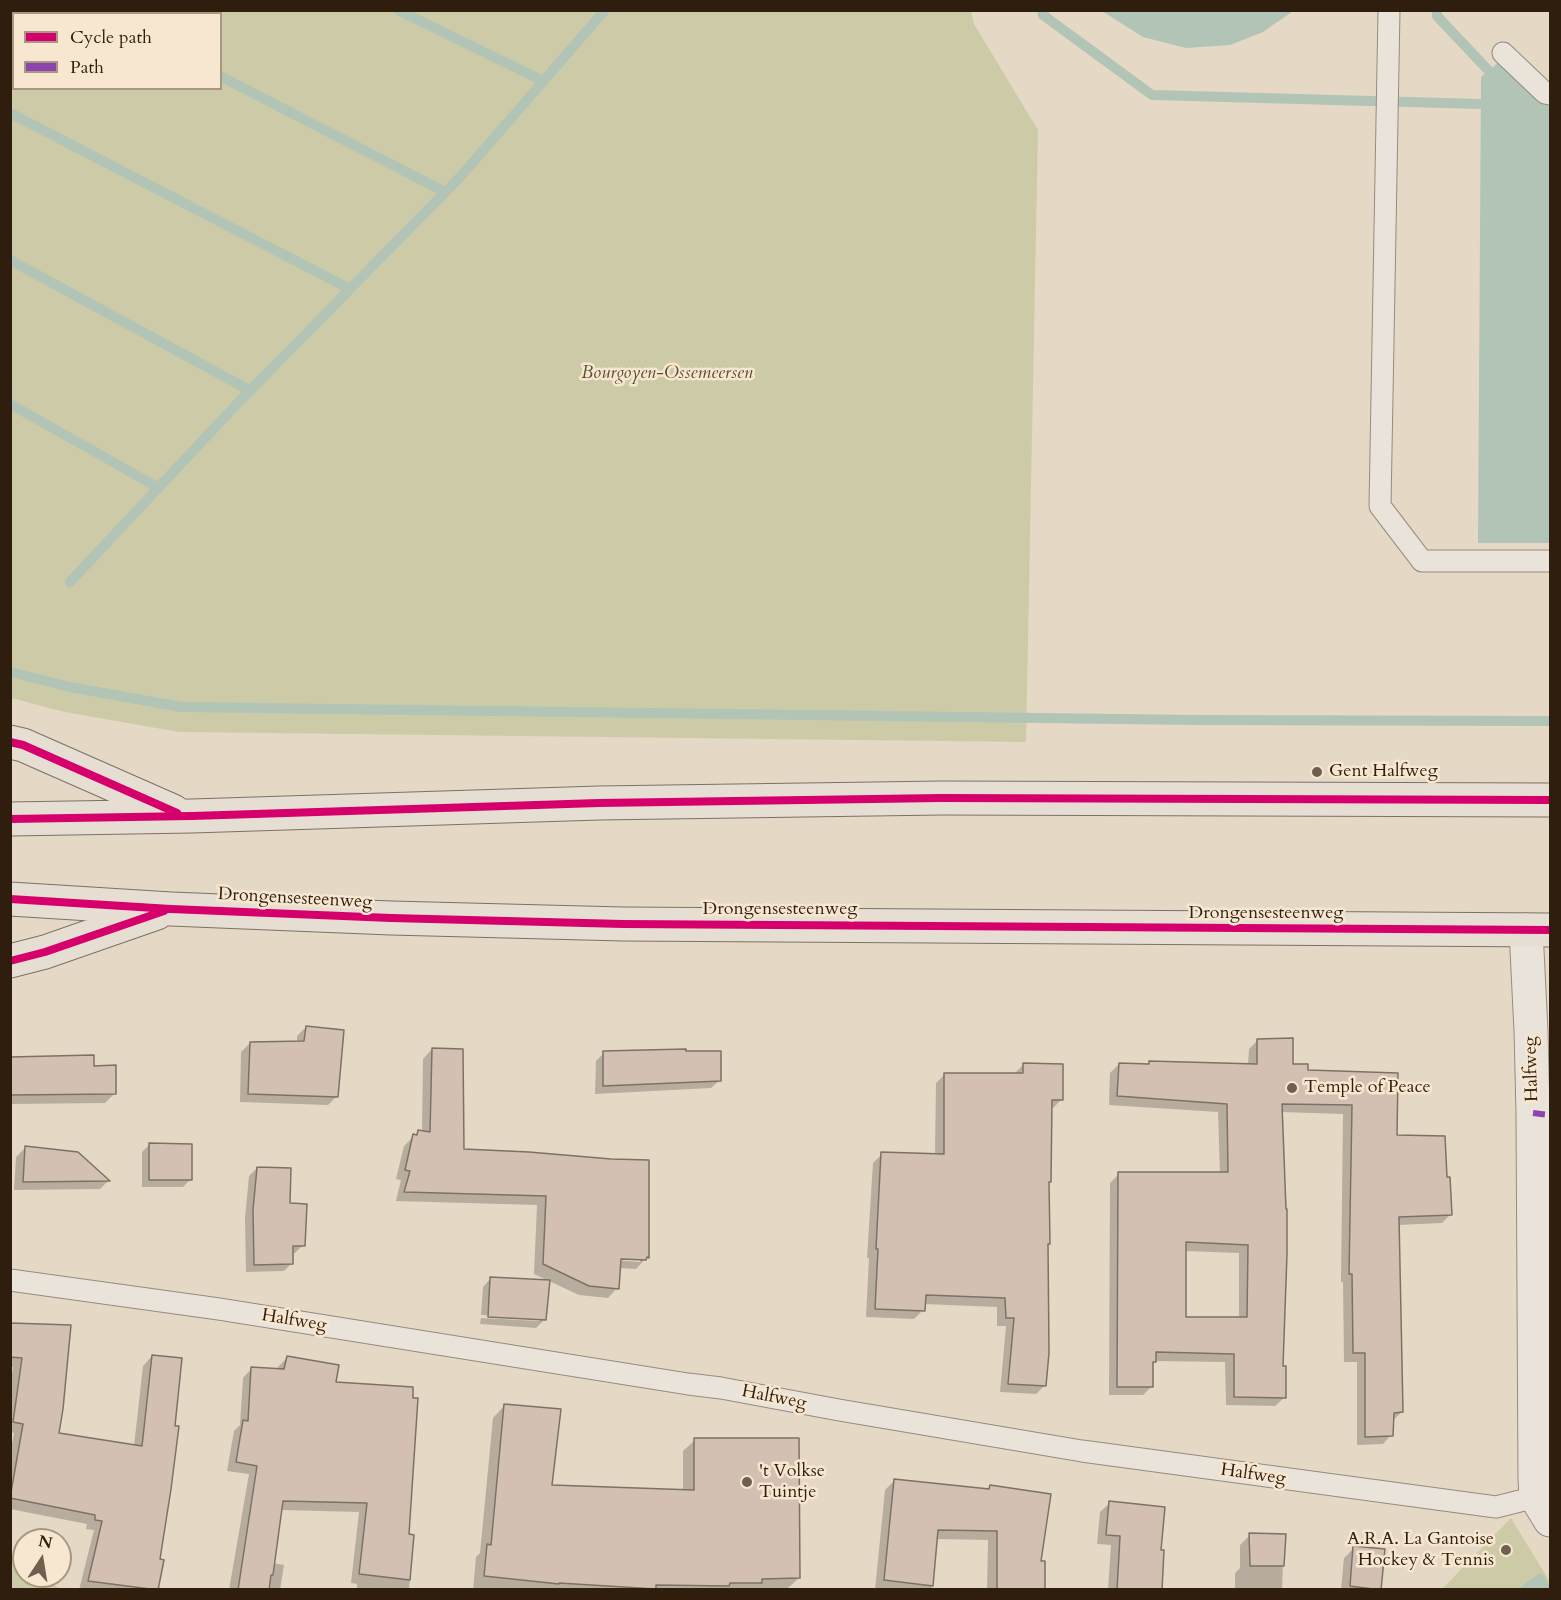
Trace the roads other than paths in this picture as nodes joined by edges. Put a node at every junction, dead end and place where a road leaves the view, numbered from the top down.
1 (1389, 10) edge
2 (1503, 53) dead end
3 (1551, 93) edge
4 (1551, 561) edge
5 (10, 742) edge
6 (1551, 800) edge
7 (183, 816) junction
8 (10, 819) edge
9 (10, 899) edge
10 (171, 909) junction
11 (1538, 930) edge
12 (10, 961) edge
13 (10, 1280) edge
14 (1543, 1508) edge

1 - 4 lane
2 - 3 lane
5 - 7 highway
6 - 7 highway
7 - 8 highway
9 - 10 highway, Drongensesteenweg
10 - 11 highway, Drongensesteenweg
10 - 12 highway
11 - 14 street, Halfweg
13 - 14 lane, Halfweg

